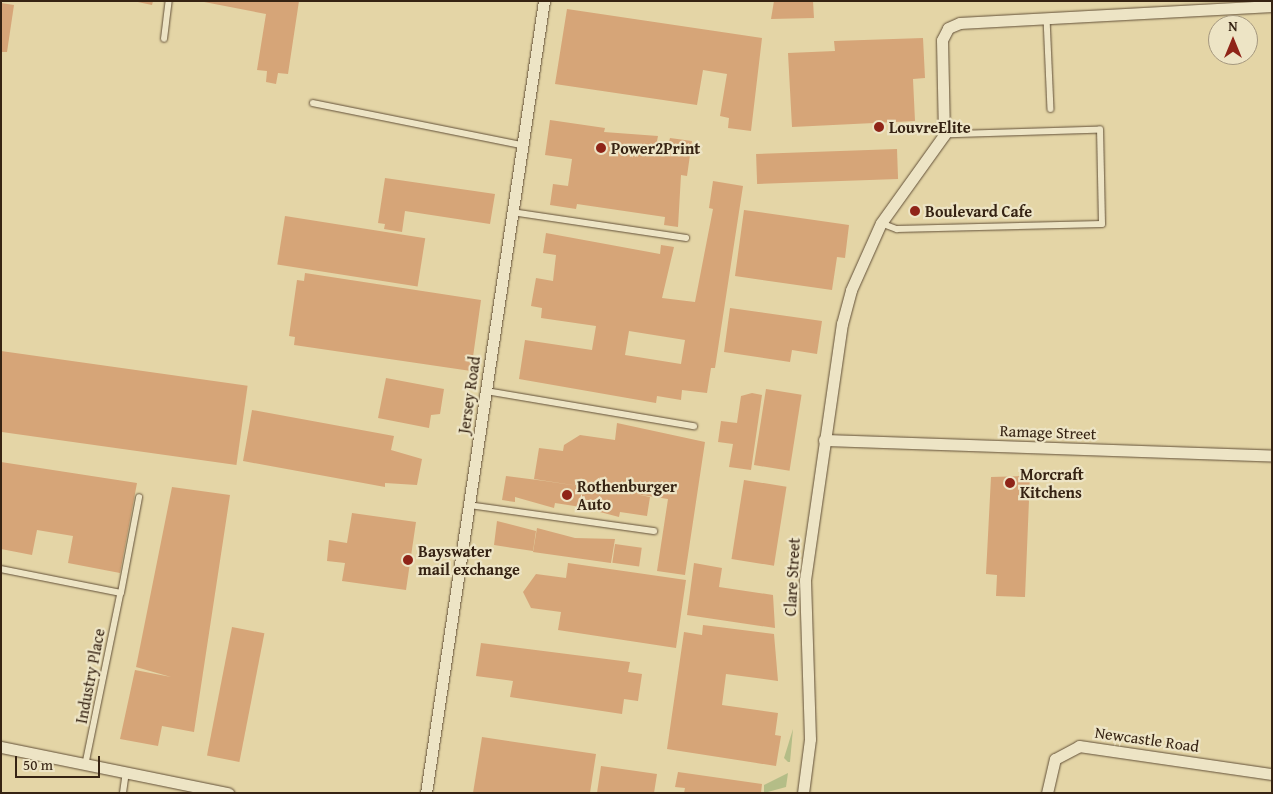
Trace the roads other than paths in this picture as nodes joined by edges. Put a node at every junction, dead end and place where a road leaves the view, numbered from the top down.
1 (169, 1) edge
2 (544, 1) edge
3 (1272, 6) edge
4 (1047, 18) junction
5 (164, 39) dead end
6 (313, 103) dead end
7 (1050, 109) dead end
8 (944, 135) junction
9 (522, 145) junction
10 (512, 212) junction
11 (881, 223) junction
12 (686, 238) dead end
13 (486, 391) junction
14 (694, 426) dead end
15 (824, 440) junction
16 (1272, 456) edge
17 (139, 498) dead end
18 (469, 505) junction
19 (654, 531) dead end
20 (1, 569) edge
21 (120, 594) junction
22 (1, 747) edge
23 (86, 764) junction
24 (126, 772) junction
25 (1272, 774) edge
26 (123, 793) edge
27 (228, 793) edge
28 (426, 793) edge
29 (803, 793) edge
30 (1047, 793) edge

1 - 5 lane
2 - 9 street, Jersey Road
3 - 4 street
4 - 7 lane
4 - 8 street
6 - 9 lane
8 - 11 street, Clare Street
8 - 11 lane
9 - 10 street, Jersey Road
10 - 12 lane
10 - 13 street, Jersey Road
11 - 15 street, Clare Street
13 - 14 lane
13 - 18 street, Jersey Road
15 - 16 street, Ramage Street
15 - 29 street, Clare Street
17 - 21 lane, Industry Place
18 - 19 lane
18 - 28 street, Jersey Road
20 - 21 lane
21 - 23 lane, Industry Place
22 - 23 street
23 - 24 street
24 - 26 lane
24 - 27 street
25 - 30 street, Newcastle Road

